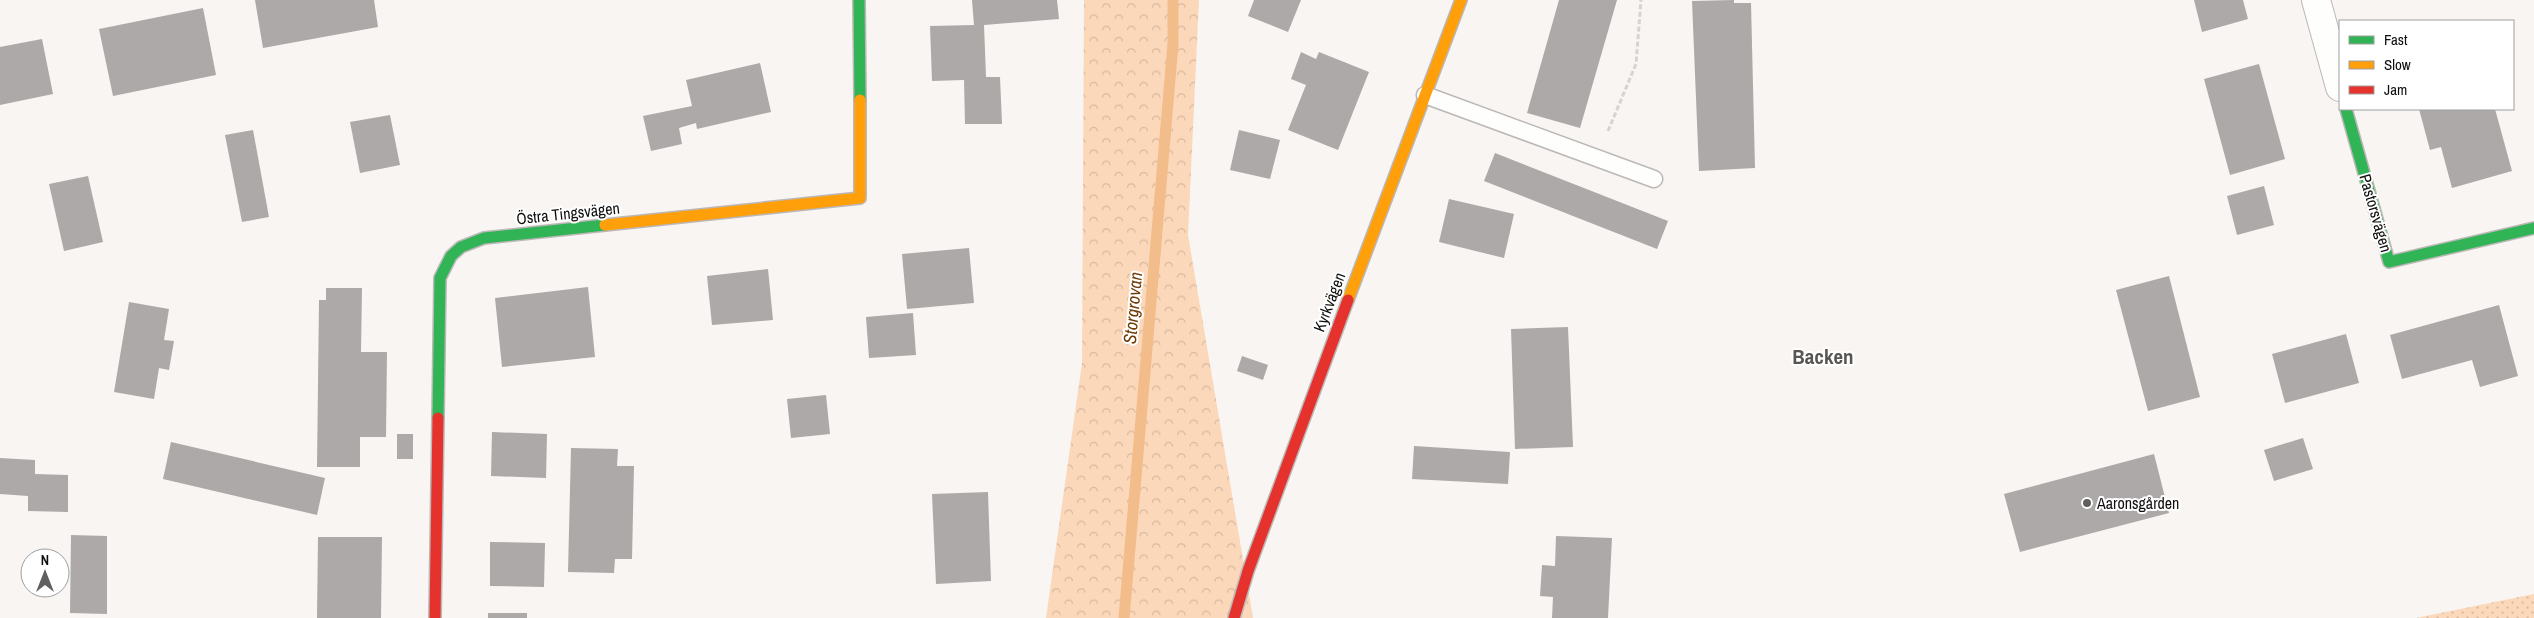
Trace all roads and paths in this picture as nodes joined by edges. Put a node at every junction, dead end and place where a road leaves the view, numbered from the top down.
1 (860, 0) edge
2 (1461, 0) edge
3 (1641, 0) edge
4 (2316, 0) edge
5 (2339, 83) edge
6 (1425, 95) junction
7 (2346, 110) edge
8 (1597, 158) junction
9 (1654, 178) dead end
10 (2534, 228) edge
11 (435, 618) edge
12 (1234, 618) edge

1 - 11 street, Östra Tingsvägen
2 - 6 street, Kyrkvägen
3 - 8 path
4 - 5 street
6 - 8 lane
6 - 12 street, Kyrkvägen
7 - 10 street, Pastorsvägen
8 - 9 lane

